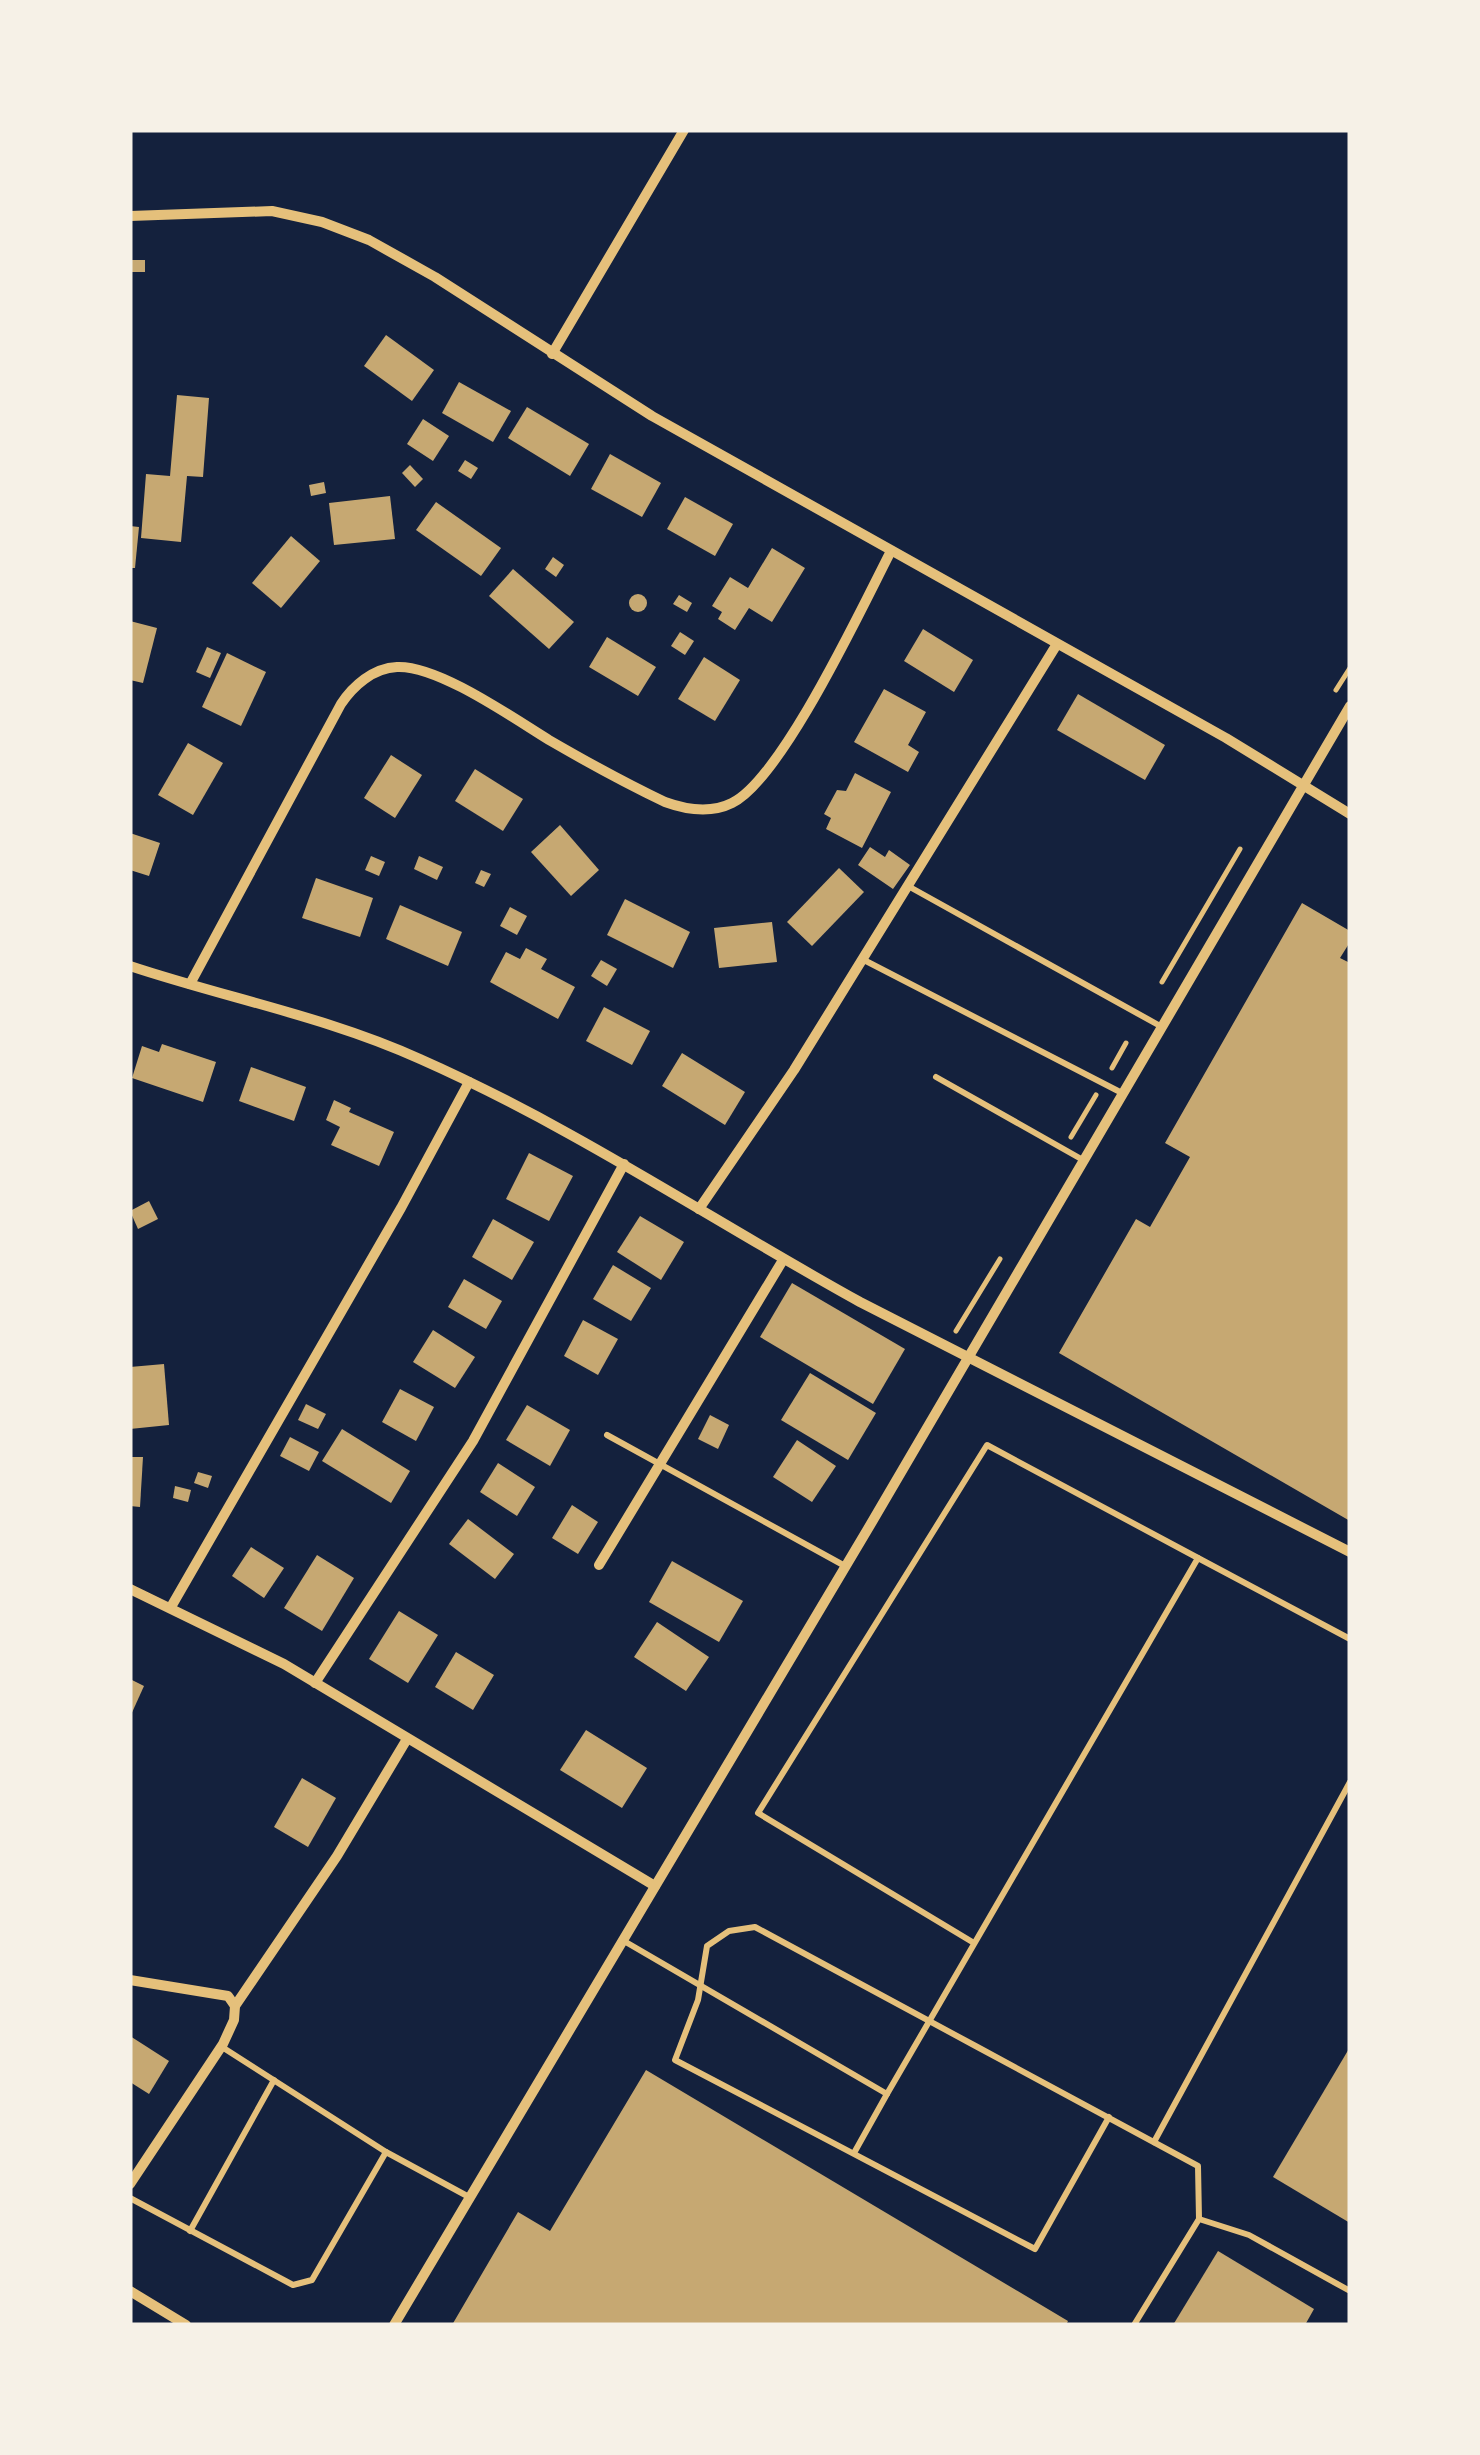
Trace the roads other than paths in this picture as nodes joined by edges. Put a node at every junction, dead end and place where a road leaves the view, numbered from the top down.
1 (684, 130) edge
2 (130, 216) edge
3 (552, 354) junction
4 (892, 551) junction
5 (1057, 644) junction
6 (1350, 706) edge
7 (1304, 786) junction
8 (1350, 814) edge
9 (907, 886) junction
10 (862, 958) junction
11 (130, 966) edge
12 (190, 984) junction
13 (1162, 1027) junction
14 (936, 1077) dead end
15 (469, 1082) junction
16 (1124, 1093) junction
17 (1084, 1161) junction
18 (624, 1164) junction
19 (699, 1209) junction
20 (783, 1260) junction
21 (968, 1358) junction
22 (607, 1435) dead end
23 (662, 1463) junction
24 (1350, 1552) edge
25 (1198, 1558) junction
26 (599, 1565) dead end
27 (845, 1566) junction
28 (130, 1588) edge
29 (171, 1607) junction
30 (1350, 1639) edge
31 (315, 1683) junction
32 (407, 1738) junction
33 (1350, 1782) edge
34 (655, 1886) junction
35 (624, 1941) junction
36 (974, 1943) junction
37 (130, 1980) edge
38 (700, 1983) junction
39 (235, 2006) junction
40 (928, 2020) junction
41 (221, 2046) junction
42 (274, 2080) junction
43 (887, 2094) junction
44 (1109, 2118) junction
45 (1154, 2142) junction
46 (386, 2152) junction
47 (854, 2154) junction
48 (130, 2184) edge
49 (469, 2197) junction
50 (130, 2198) edge
51 (1199, 2219) junction
52 (190, 2231) junction
53 (1350, 2291) edge
54 (130, 2292) edge
55 (186, 2325) edge
56 (394, 2325) edge
57 (1134, 2325) edge

1 - 3 street
2 - 3 street
3 - 4 street
4 - 5 street
4 - 12 street
5 - 7 street
5 - 9 street
6 - 7 street
7 - 8 street
7 - 13 street
9 - 10 street
9 - 13 lane
10 - 16 lane
10 - 19 street
11 - 12 street
12 - 15 street
13 - 16 street
14 - 17 lane
15 - 18 street
15 - 29 street
16 - 17 street
17 - 21 street
18 - 19 street
18 - 31 street
19 - 20 street
20 - 21 street
20 - 23 street
21 - 24 street
21 - 27 street
22 - 23 lane
23 - 26 street
23 - 27 lane
25 - 30 lane
25 - 36 lane
25 - 36 lane
27 - 34 street
28 - 29 street
29 - 31 street
31 - 32 street
32 - 34 street
32 - 39 street
33 - 45 lane
34 - 35 street
35 - 38 lane
35 - 49 street
36 - 40 lane
37 - 39 street
38 - 40 lane
38 - 43 lane
38 - 47 lane
39 - 41 street
40 - 43 lane
40 - 44 lane
41 - 42 lane
41 - 48 street
42 - 46 lane
42 - 52 lane
43 - 47 lane
44 - 45 lane
44 - 47 lane
45 - 51 lane
46 - 49 lane
46 - 52 lane
49 - 56 street
50 - 52 lane
51 - 53 lane
51 - 57 lane
54 - 55 street

